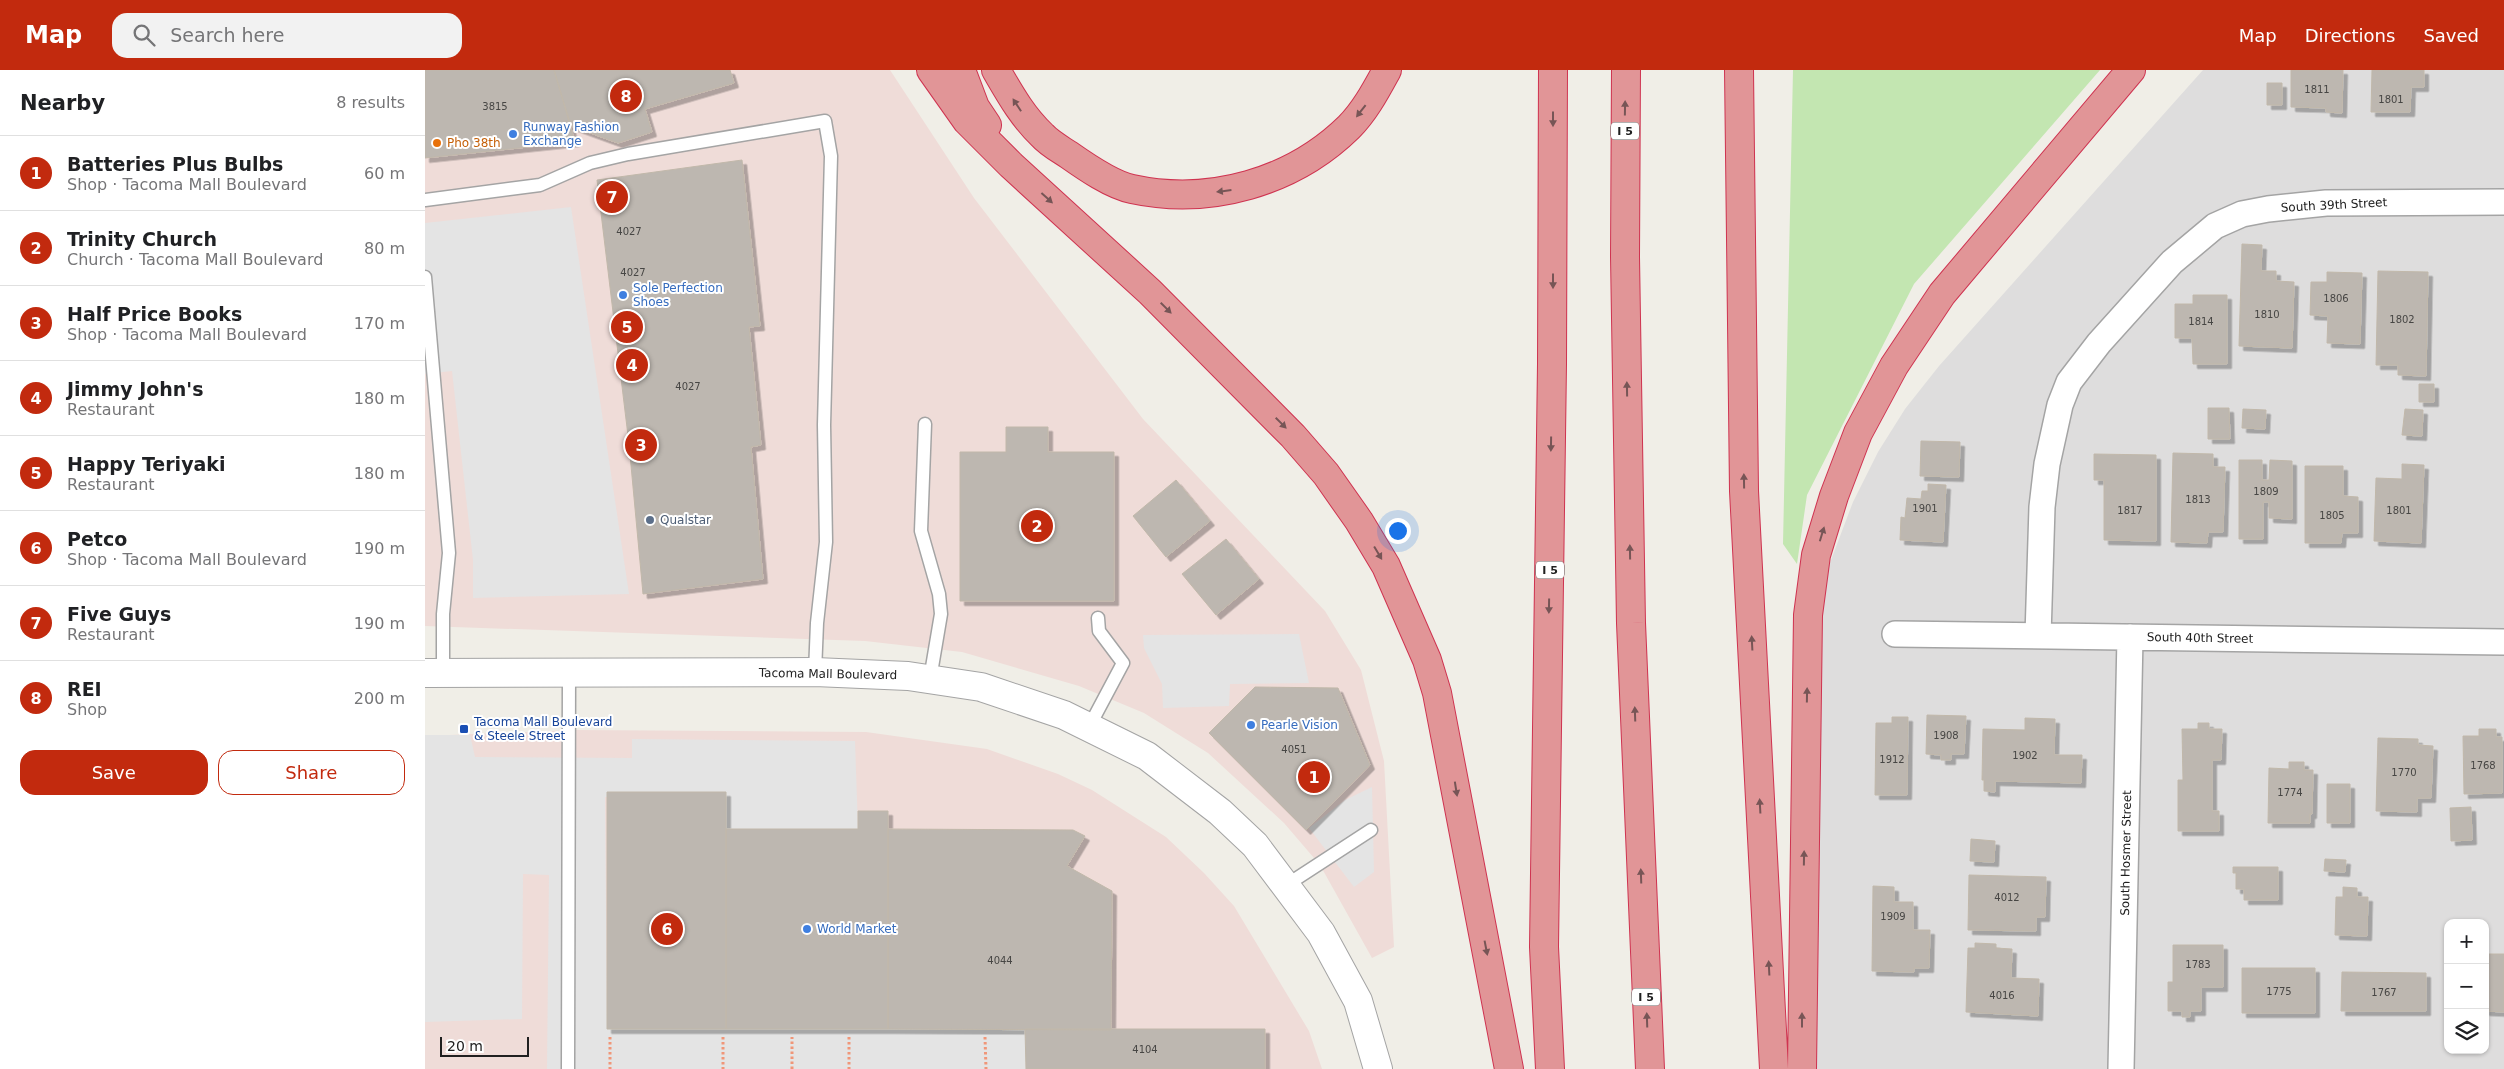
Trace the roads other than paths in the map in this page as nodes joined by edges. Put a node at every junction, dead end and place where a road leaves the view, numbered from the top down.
1 (931, 70) edge
2 (961, 70) edge
3 (996, 70) edge
4 (1387, 70) edge
5 (1553, 70) edge
6 (1626, 70) edge
7 (2131, 70) edge
8 (1740, 73) edge
9 (1011, 165) junction
10 (425, 200) edge
11 (2504, 202) edge
12 (425, 277) edge
13 (430, 390) edge
14 (925, 424) dead end
15 (1098, 618) dead end
16 (1895, 634) dead end
17 (2038, 636) junction
18 (2130, 637) junction
19 (2504, 642) edge
20 (815, 672) junction
21 (434, 673) edge
22 (569, 673) junction
23 (930, 679) junction
24 (1089, 727) junction
25 (1371, 830) dead end
26 (1285, 886) junction
27 (567, 1069) edge
28 (1378, 1069) edge
29 (1509, 1069) edge
30 (1550, 1069) edge
31 (1650, 1069) edge
32 (1774, 1069) edge
33 (1802, 1069) edge
34 (2121, 1069) edge

1 - 9 highway
2 - 9 highway
4 -> 3 highway
5 -> 30 highway, I 5
31 -> 6 highway, I 5
33 -> 7 highway
32 -> 8 highway
9 -> 29 highway
10 - 20 lane
11 - 17 street, South 39th Street
12 - 13 lane
13 - 21 lane
14 - 23 lane
15 - 24 lane
16 - 17 street, South 40th Street
17 - 18 street, South 40th Street
18 - 19 street, South 40th Street
18 - 34 street, South Hosmer Street
20 - 22 street, Tacoma Mall Boulevard
20 - 23 street, Tacoma Mall Boulevard
21 - 22 street, Tacoma Mall Boulevard
22 - 27 lane
23 - 24 street, Tacoma Mall Boulevard
24 - 26 street, Tacoma Mall Boulevard
25 - 26 lane
26 - 28 street, Tacoma Mall Boulevard

